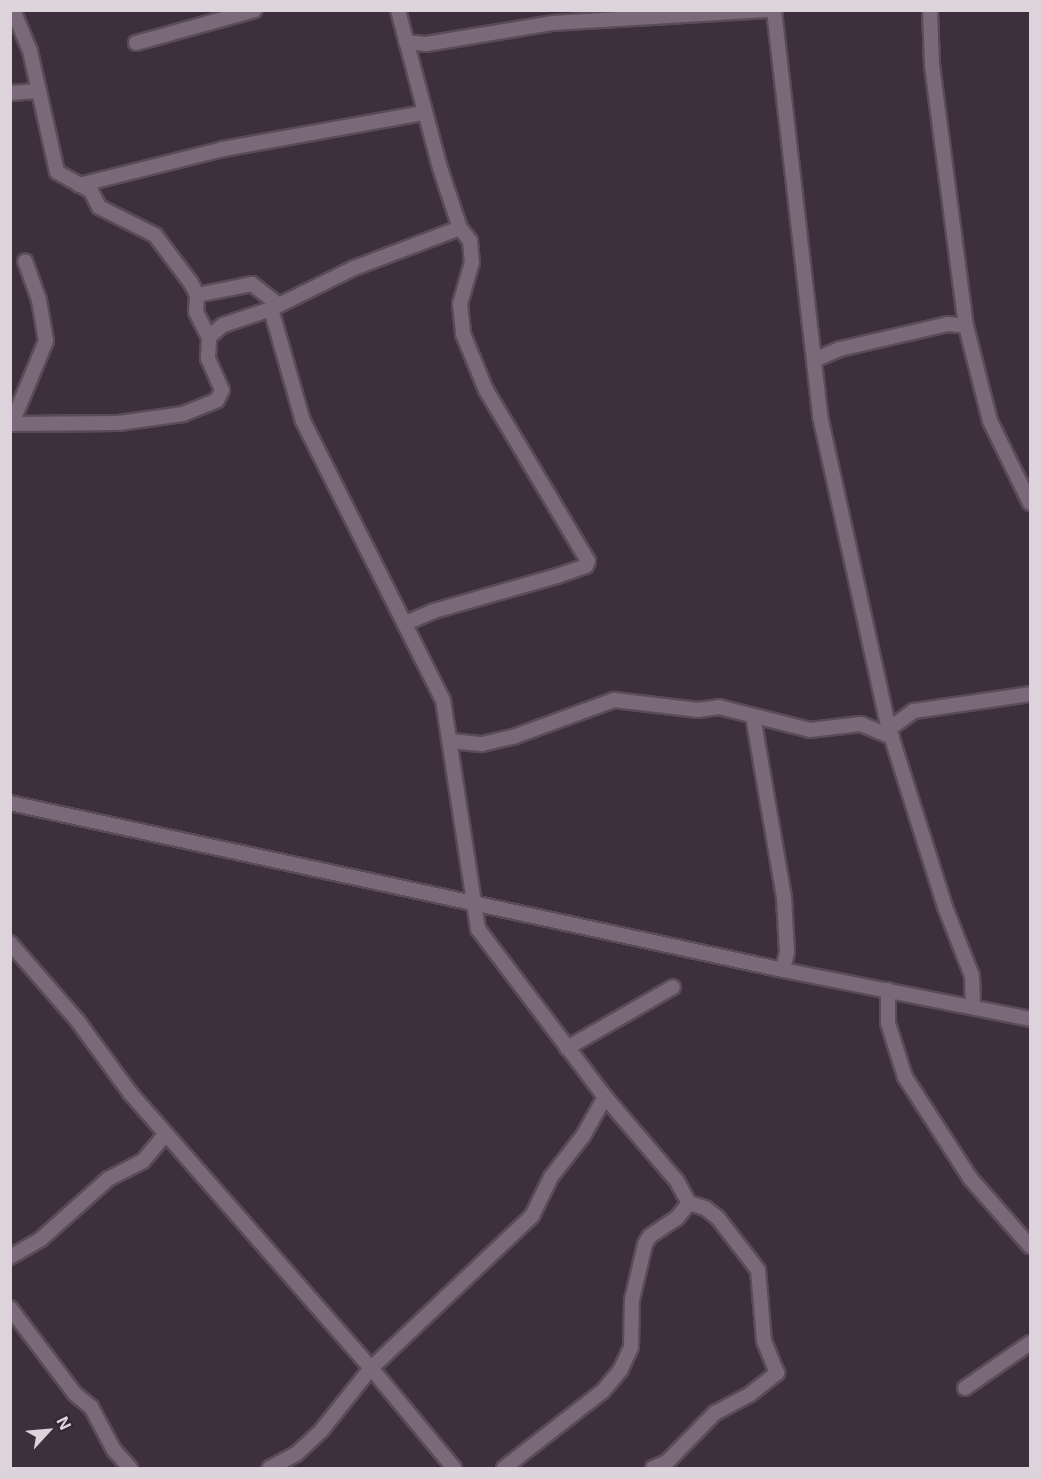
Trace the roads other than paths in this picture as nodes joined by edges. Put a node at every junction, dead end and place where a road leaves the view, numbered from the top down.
1 (13, 10) edge
2 (255, 10) edge
3 (398, 10) edge
4 (766, 10) edge
5 (774, 10) edge
6 (930, 10) edge
7 (240, 12) edge
8 (406, 42) junction
9 (136, 44) dead end
10 (426, 44) junction
11 (411, 61) junction
12 (39, 91) junction
13 (10, 93) edge
14 (424, 113) junction
15 (79, 185) junction
16 (460, 228) junction
17 (25, 261) dead end
18 (197, 295) junction
19 (275, 307) junction
20 (963, 309) junction
21 (948, 324) junction
22 (966, 326) junction
23 (212, 333) junction
24 (814, 360) junction
25 (11, 423) edge
26 (1030, 503) edge
27 (406, 623) junction
28 (1030, 694) edge
29 (753, 716) junction
30 (890, 733) junction
31 (451, 741) junction
32 (10, 803) edge
33 (471, 903) junction
34 (10, 943) edge
35 (783, 970) junction
36 (673, 987) dead end
37 (888, 990) junction
38 (973, 1006) junction
39 (1030, 1018) edge
40 (567, 1048) junction
41 (605, 1097) junction
42 (166, 1134) junction
43 (689, 1203) junction
44 (1030, 1246) edge
45 (10, 1257) edge
46 (10, 1308) edge
47 (1030, 1343) edge
48 (371, 1368) junction
49 (964, 1388) dead end
50 (130, 1468) edge
51 (270, 1468) edge
52 (454, 1468) edge
53 (504, 1468) edge
54 (653, 1468) edge

1 - 12 street
2 - 7 street
3 - 8 street
4 - 10 street
5 - 24 street
6 - 20 street
7 - 9 street
8 - 10 street
8 - 11 street
10 - 11 street
11 - 14 street
12 - 13 street
12 - 15 street
14 - 15 street
14 - 16 street
15 - 18 street
16 - 19 street
16 - 27 street
17 - 25 street
18 - 19 street
18 - 23 street
19 - 23 street
19 - 27 street
20 - 21 street
20 - 22 street
21 - 22 street
21 - 24 street
22 - 26 street
23 - 25 street
24 - 30 street
27 - 31 street
28 - 30 street
29 - 30 street
29 - 31 street
29 - 35 street
30 - 38 street
31 - 33 street
32 - 33 street
33 - 35 street
33 - 40 street
34 - 42 street
35 - 37 street
36 - 40 street
37 - 38 street
37 - 44 street
38 - 39 street
40 - 41 street
41 - 43 street
41 - 48 street
42 - 45 street
42 - 48 street
43 - 53 street
43 - 54 street
46 - 50 street
47 - 49 street
48 - 51 street
48 - 52 street

